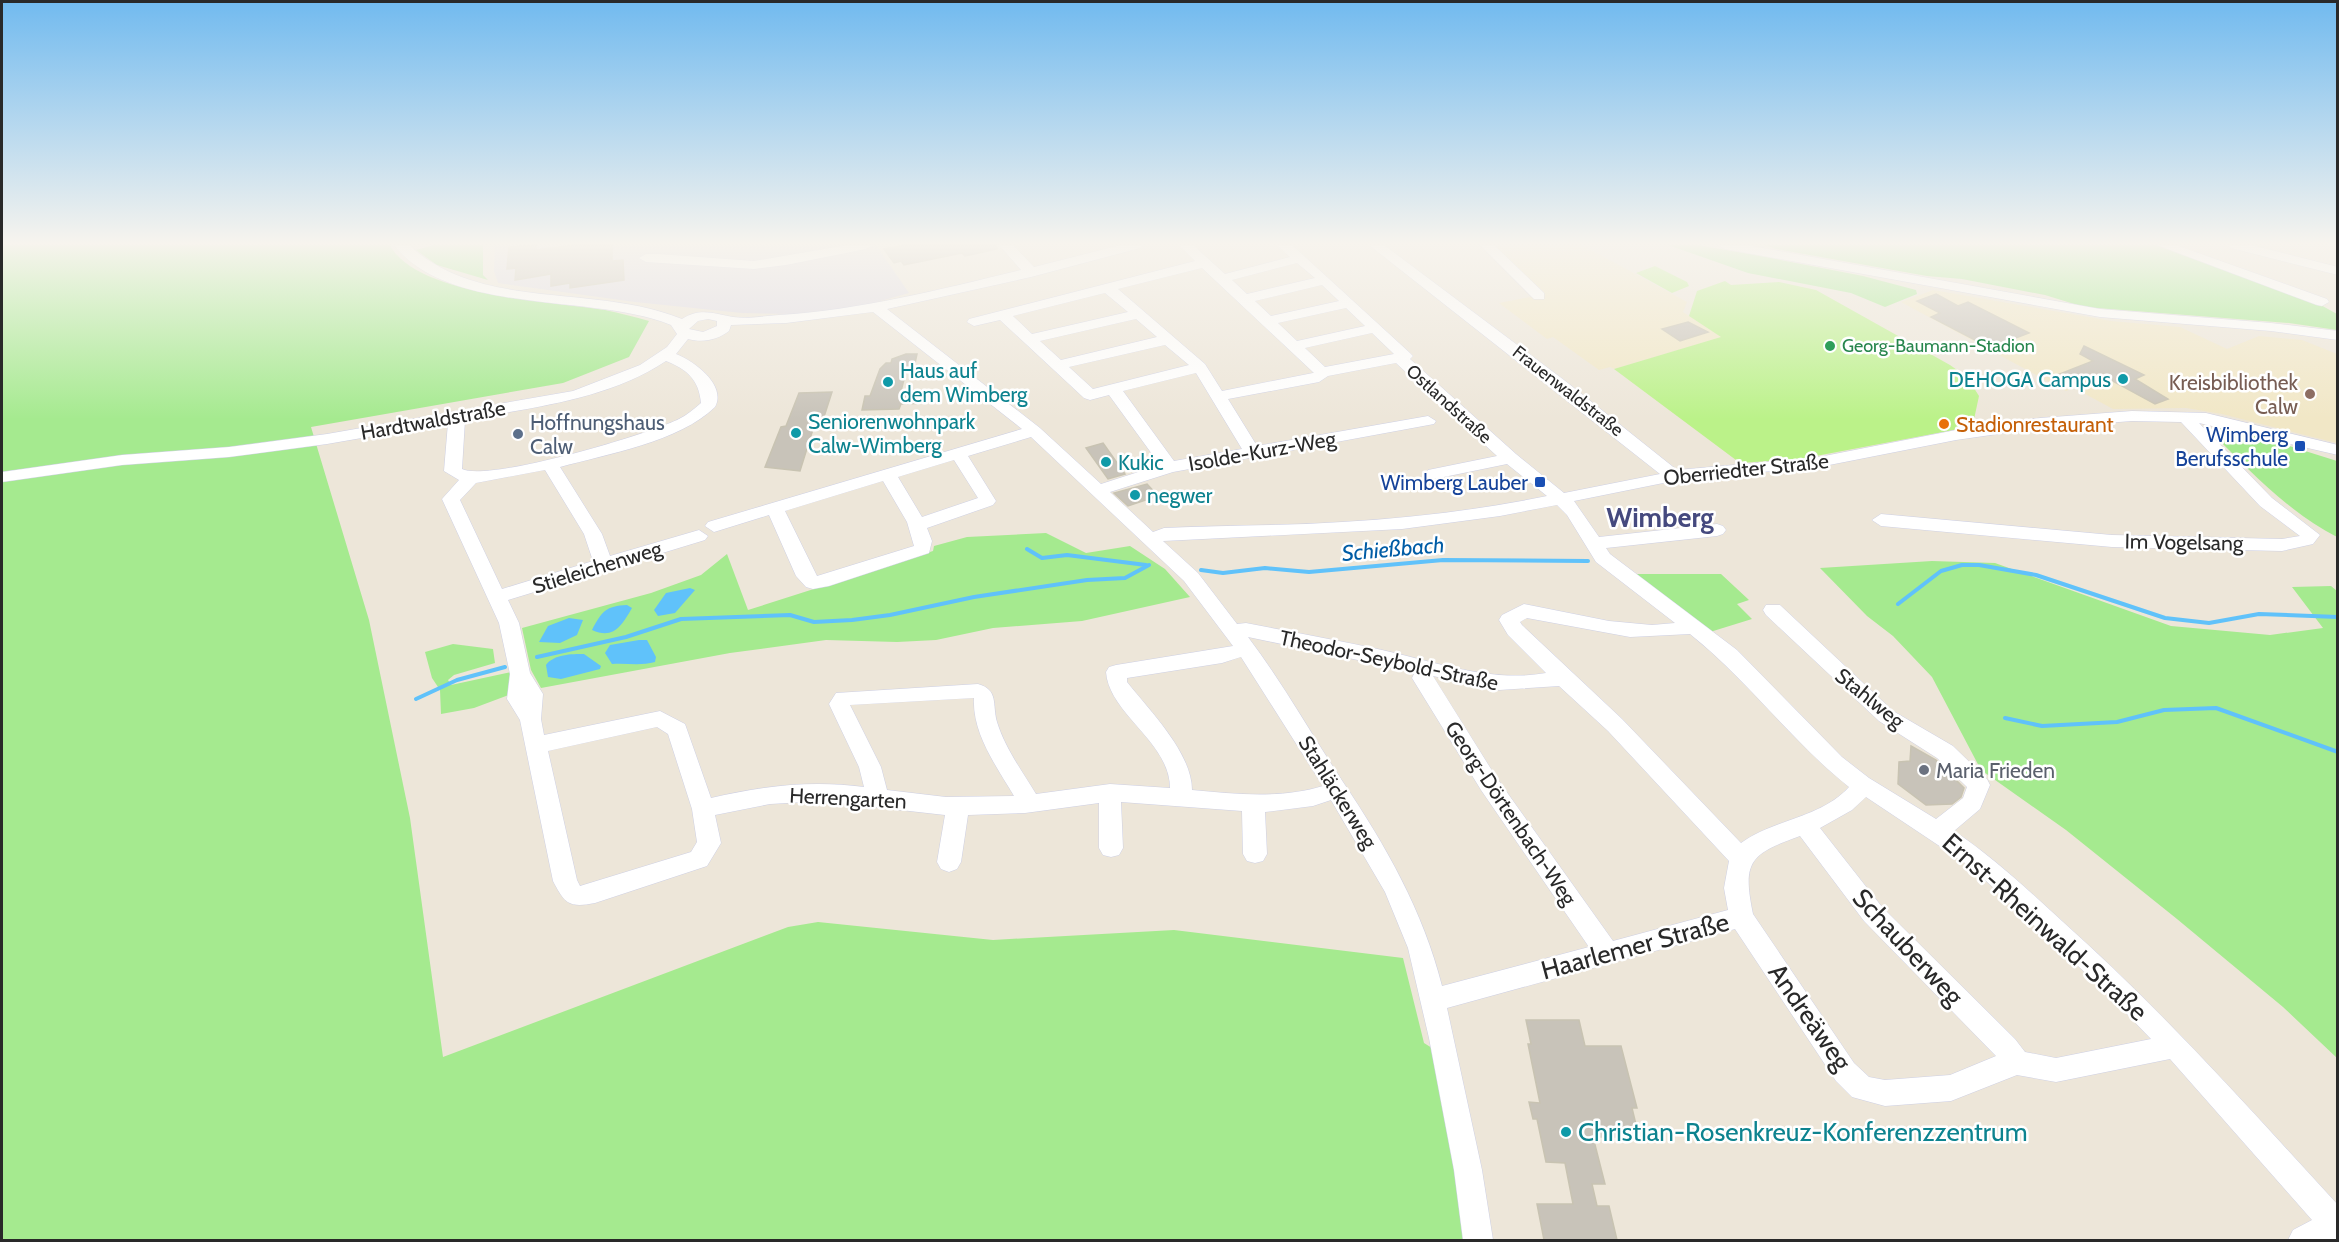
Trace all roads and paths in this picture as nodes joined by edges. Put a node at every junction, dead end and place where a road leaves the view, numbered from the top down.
1 (601, 303) edge
2 (899, 303) edge
3 (1050, 303) edge
4 (1125, 303) edge
5 (1251, 303) edge
6 (1350, 303) joint
7 (1452, 303) edge
8 (2045, 303) edge
9 (877, 308) junction
10 (1138, 314) junction
11 (1003, 315) junction
12 (1269, 321) junction
13 (974, 322) dead end
14 (725, 324) junction
15 (690, 328) junction
16 (1375, 328) junction
17 (2337, 336) edge
18 (1029, 339) junction
19 (1170, 339) junction
20 (1295, 346) junction
21 (668, 352) junction
22 (1405, 356) dead end
23 (1056, 366) junction
24 (1200, 367) junction
25 (1322, 372) junction
26 (1113, 389) junction
27 (1220, 396) junction
28 (457, 416) junction
29 (2184, 416) junction
30 (1428, 421) dead end
31 (1034, 431) junction
32 (2337, 450) edge
33 (1252, 452) junction
34 (958, 455) junction
35 (1510, 458) junction
36 (549, 463) junction
37 (1170, 467) junction
38 (1434, 474) dead end
39 (888, 475) junction
40 (1672, 475) junction
41 (2, 477) edge
42 (471, 478) junction
43 (1099, 490) junction
44 (1562, 499) junction
45 (775, 508) junction
46 (1881, 520) dead end
47 (917, 525) junction
48 (1717, 530) dead end
49 (1152, 538) junction
50 (1592, 544) junction
51 (604, 565) junction
52 (496, 597) junction
53 (1773, 610) dead end
54 (1694, 627) junction
55 (1240, 640) junction
56 (1427, 669) junction
57 (1563, 678) junction
58 (536, 745) junction
59 (1861, 784) junction
60 (1337, 790) junction
61 (1110, 793) junction
62 (877, 797) junction
63 (1181, 797) junction
64 (1253, 802) junction
65 (1030, 803) junction
66 (958, 806) junction
67 (703, 809) junction
68 (1805, 826) junction
69 (1938, 831) junction
70 (1111, 848) dead end
71 (1255, 854) dead end
72 (1740, 857) junction
73 (949, 862) dead end
74 (1741, 917) junction
75 (1608, 954) junction
76 (1433, 1000) junction
77 (2175, 1046) junction
78 (2017, 1063) junction
79 (2336, 1223) edge
80 (1478, 1240) edge
81 (2303, 1240) edge

1 - 15 street
2 - 9 street
3 - 11 street
4 - 10 street
5 - 12 street
6 - 12 street
6 - 16 street
7 - 40 street, Frauenwaldstraße
8 - 17 street
9 - 14 street
9 - 31 street, Stahläckerweg
10 - 18 street
10 - 19 street
11 - 13 street
11 - 18 street
12 - 20 street
14 - 15 street, Hardtwaldstraße
14 - 15 street
15 - 21 street, Hardtwaldstraße
16 - 20 street
16 - 22 street
18 - 23 street
19 - 23 street
19 - 24 street
20 - 25 street
21 - 28 street, Hardtwaldstraße
21 - 36 street
23 - 26 street
24 - 26 street
24 - 27 street
25 - 27 street
25 - 35 street, Ostlandstraße
26 - 37 street
27 - 33 street
28 - 41 street, Hardtwaldstraße
28 - 42 street
29 - 32 street, Oberriedter Straße
29 - 40 street, Oberriedter Straße
29 - 46 street, Im Vogelsang
30 - 33 street, Isolde-Kurz-Weg
31 - 34 street
31 - 43 street, Stahläckerweg
33 - 37 street, Isolde-Kurz-Weg
34 - 39 street
34 - 47 street
35 - 38 street, Ostlandstraße
35 - 44 street, Ostlandstraße
36 - 42 street
36 - 51 street
37 - 43 street, Isolde-Kurz-Weg
39 - 45 street
39 - 47 street
40 - 44 street, Oberriedter Straße
42 - 52 street
43 - 49 street, Stahläckerweg
44 - 49 street, Oberriedter Straße
44 - 50 street, Ernst-Rheinwald-Straße
45 - 47 street
45 - 51 street, Stieleichenweg
48 - 50 street
49 - 55 street, Stahläckerweg
50 - 54 street, Ernst-Rheinwald-Straße
51 - 52 street, Stieleichenweg
52 - 58 street
53 - 69 street, Stahlweg
54 - 57 street
54 - 59 street, Ernst-Rheinwald-Straße
55 - 56 street, Theodor-Seybold-Straße
55 - 60 street, Stahläckerweg
55 - 63 street
56 - 57 street, Theodor-Seybold-Straße
56 - 75 street, Georg-Dörtenbach-Weg
57 - 72 street
58 - 67 street
58 - 67 street
59 - 68 street
59 - 69 street, Ernst-Rheinwald-Straße
60 - 64 street, Herrengarten
60 - 76 street, Stahläckerweg
61 - 63 street, Herrengarten
61 - 65 street, Herrengarten
61 - 70 street
62 - 65 street
62 - 66 street, Herrengarten
62 - 67 street, Herrengarten
63 - 64 street, Herrengarten
64 - 71 street
65 - 66 street, Herrengarten
66 - 73 street
68 - 72 street
68 - 78 street, Schauberweg
69 - 77 street, Ernst-Rheinwald-Straße
72 - 74 street, Haarlemer Straße
74 - 75 street, Haarlemer Straße
74 - 78 street, Andreäweg
75 - 76 street, Haarlemer Straße
76 - 80 street, Stahläckerweg
77 - 78 street, Andreäweg
77 - 79 street, Ernst-Rheinwald-Straße
79 - 81 street

